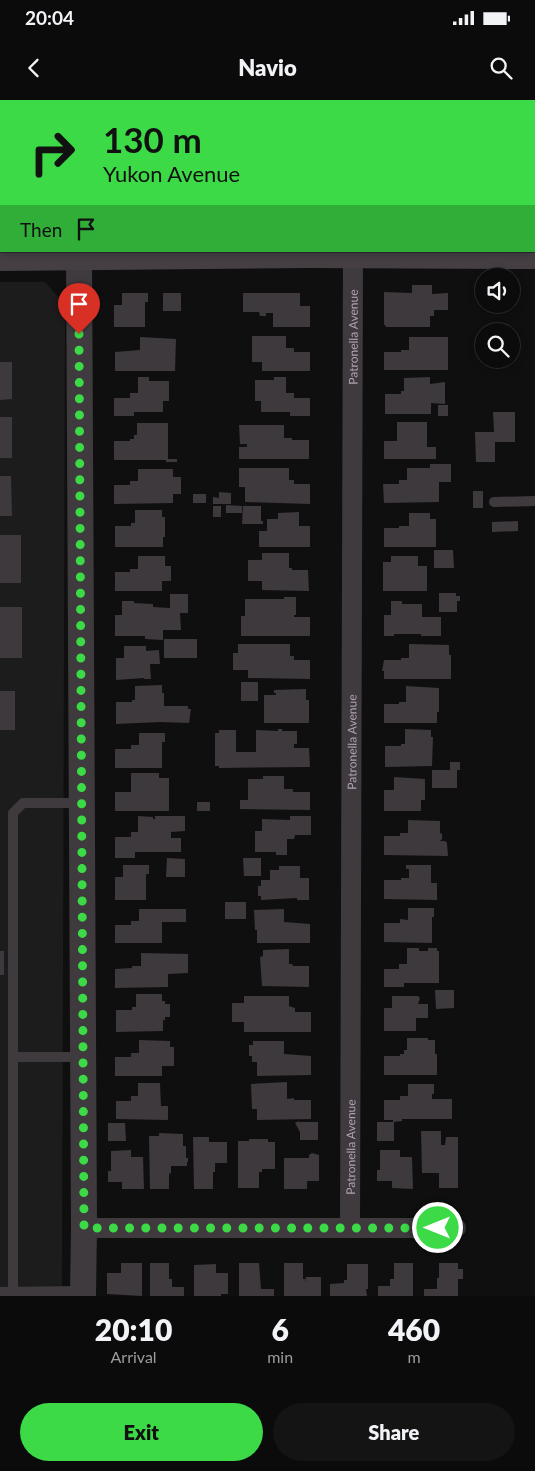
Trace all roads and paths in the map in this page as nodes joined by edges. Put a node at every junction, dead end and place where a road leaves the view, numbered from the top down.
1 (79, 253) edge
2 (308, 253) edge
3 (353, 254) junction
4 (535, 255) edge
5 (0, 257) edge
6 (535, 501) edge
7 (494, 502) dead end
8 (82, 803) junction
9 (13, 1057) junction
10 (83, 1057) junction
11 (84, 1228) junction
12 (350, 1228) junction
13 (456, 1228) dead end
14 (0, 1292) edge
15 (13, 1292) junction
16 (83, 1294) edge

1 - 2 main road
1 - 5 main road
1 - 8 street
2 - 3 main road
3 - 4 main road
3 - 12 street, Patronella Avenue
6 - 7 lane
8 - 9 lane
8 - 10 street
9 - 10 lane
9 - 15 lane
10 - 11 street
11 - 12 street
11 - 16 street
12 - 13 street
14 - 15 lane
15 - 16 lane

